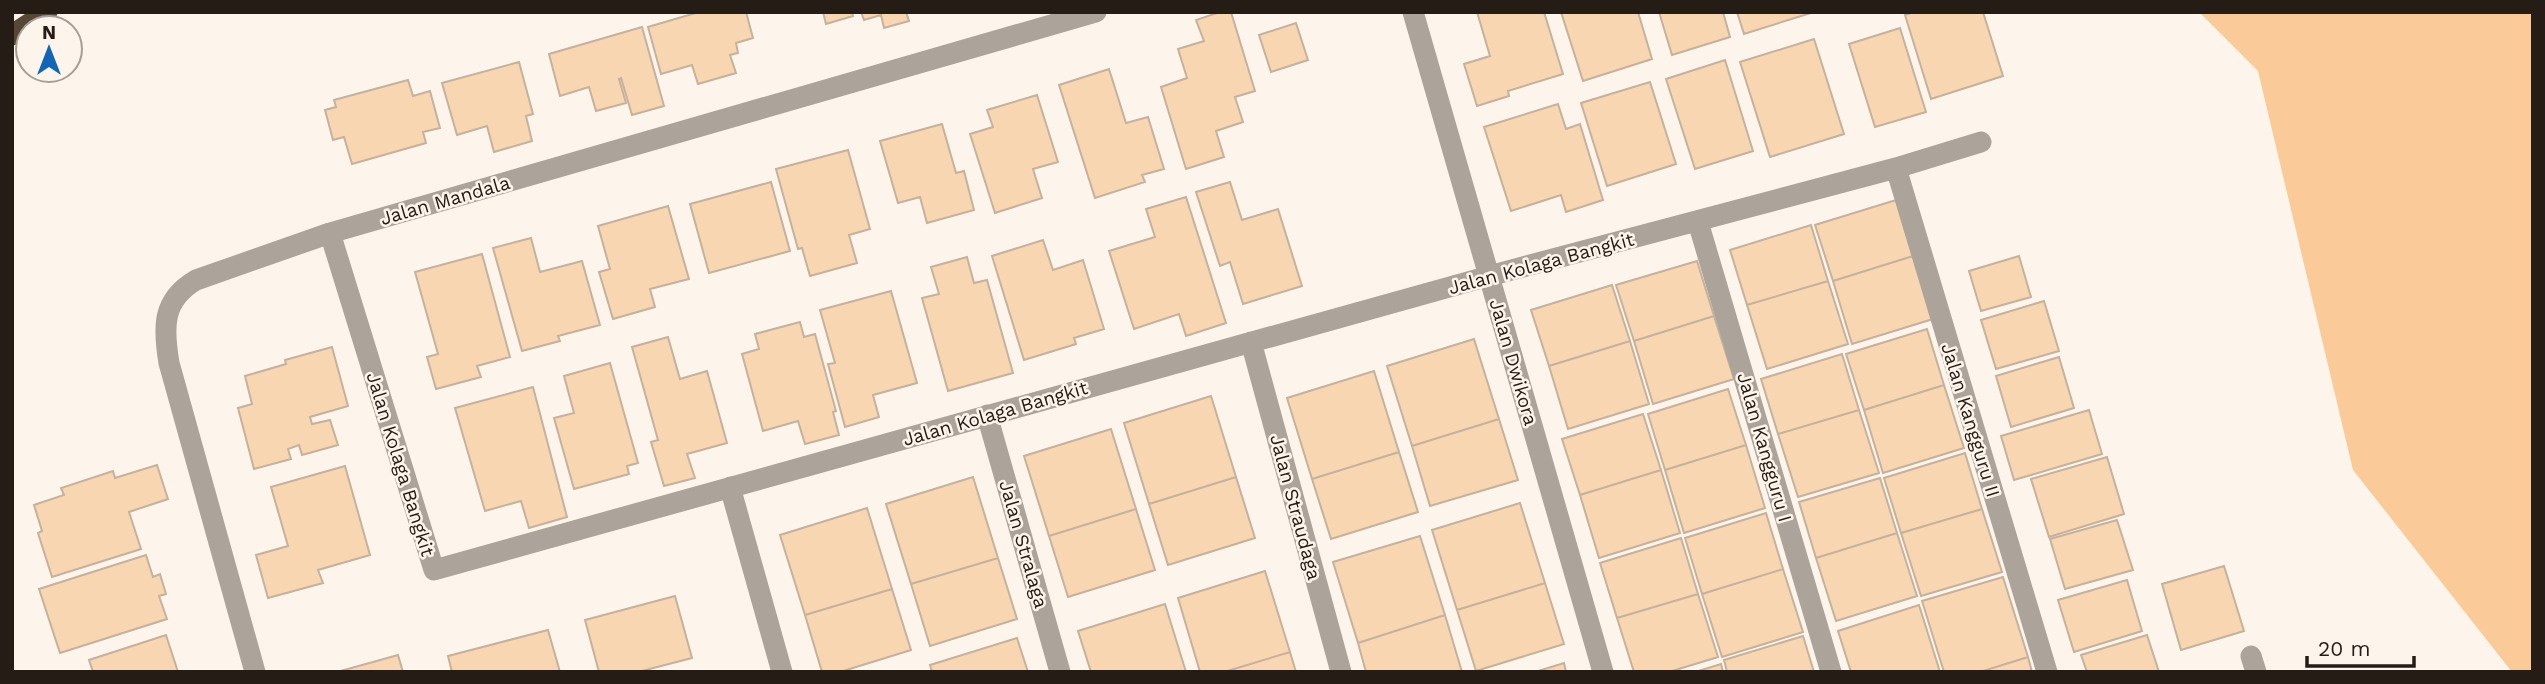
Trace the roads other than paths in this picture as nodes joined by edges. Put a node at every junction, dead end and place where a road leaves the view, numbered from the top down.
1 (47, 12) edge
2 (1096, 12) edge
3 (1413, 12) edge
4 (12, 35) edge
5 (1981, 142) dead end
6 (1896, 168) junction
7 (1698, 222) junction
8 (330, 233) junction
9 (1489, 276) junction
10 (1251, 342) junction
11 (988, 415) junction
12 (730, 487) junction
13 (255, 672) edge
14 (782, 672) edge
15 (1060, 672) edge
16 (1341, 672) edge
17 (1603, 672) edge
18 (1831, 672) edge
19 (2047, 672) edge

1 - 4 highway
2 - 8 street, Jalan Mandala
3 - 9 street, Jalan Dwikora
5 - 6 street, Jalan Kolaga Bangkit
6 - 7 street, Jalan Kolaga Bangkit
6 - 19 street, Jalan Kangguru II
7 - 9 street, Jalan Kolaga Bangkit
7 - 18 street, Jalan Kangguru I
8 - 12 street, Jalan Kolaga Bangkit
8 - 13 street, Jalan Mandala
9 - 10 street, Jalan Kolaga Bangkit
9 - 17 street, Jalan Dwikora
10 - 11 street, Jalan Kolaga Bangkit
10 - 16 street, Jalan Straudaga
11 - 12 street, Jalan Kolaga Bangkit
11 - 15 street, Jalan Stralaga
12 - 14 street

